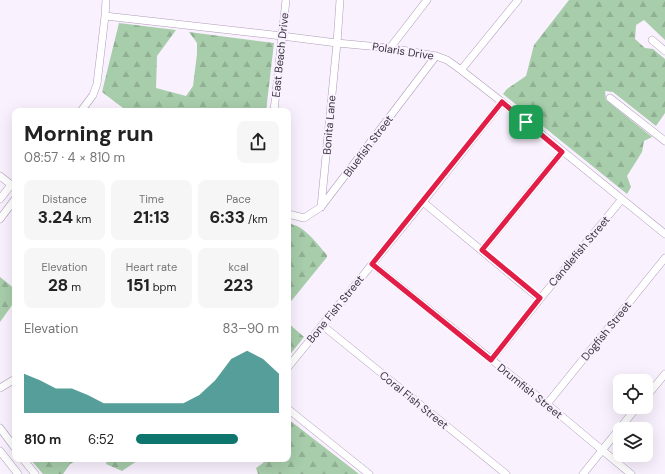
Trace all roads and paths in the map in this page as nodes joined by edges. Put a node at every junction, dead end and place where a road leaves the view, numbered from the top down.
1 (106, 0) edge
2 (286, 0) edge
3 (340, 0) edge
4 (427, 0) edge
5 (518, 0) edge
6 (106, 16) junction
7 (282, 36) junction
8 (652, 40) dead end
9 (337, 43) junction
10 (390, 48) junction
11 (665, 51) edge
12 (436, 56) junction
13 (461, 70) junction
14 (610, 98) dead end
15 (502, 102) junction
16 (83, 108) edge
17 (274, 108) edge
18 (665, 141) edge
19 (562, 152) junction
20 (0, 176) edge
21 (12, 184) edge
22 (12, 187) edge
23 (1, 195) edge
24 (12, 200) edge
25 (622, 200) junction
26 (423, 202) junction
27 (12, 204) edge
28 (321, 207) junction
29 (291, 215) edge
30 (0, 219) edge
31 (665, 234) edge
32 (482, 250) junction
33 (665, 258) edge
34 (372, 264) junction
35 (540, 298) junction
36 (322, 325) junction
37 (491, 360) junction
38 (291, 363) edge
39 (665, 374) edge
40 (12, 381) edge
41 (0, 388) edge
42 (653, 389) edge
43 (547, 404) junction
44 (291, 411) edge
45 (631, 414) edge
46 (0, 428) edge
47 (12, 444) edge
48 (602, 450) junction
49 (0, 451) edge
50 (26, 462) edge
51 (18, 474) edge
52 (35, 474) edge
53 (368, 474) edge
54 (506, 474) edge
55 (583, 474) edge
56 (632, 474) edge

1 - 6 street
2 - 7 street, East Beach Drive
3 - 9 street, Bonita Lane
4 - 10 street
5 - 13 street
6 - 7 street, Polaris Drive
6 - 16 street
7 - 9 street, Polaris Drive
7 - 17 street, East Beach Drive
8 - 11 street
9 - 10 street, Polaris Drive
9 - 28 street, Bonita Lane
10 - 12 street, Polaris Drive
12 - 13 street, Polaris Drive
12 - 28 street, Bluefish Street
13 - 15 street, Polaris Drive
14 - 18 street
15 - 19 street, Polaris Drive
15 - 26 street, Bone Fish Street
19 - 25 street, Polaris Drive
19 - 32 street
20 - 21 street
22 - 23 street
23 - 24 street
25 - 31 street, Polaris Drive
25 - 35 street, Candlefish Street
26 - 32 street
26 - 34 street, Bone Fish Street
27 - 30 street
28 - 29 street, Bluefish Street
32 - 35 street
33 - 43 street, Dogfish Street
34 - 36 street, Bone Fish Street
34 - 37 street, Drumfish Street
35 - 37 street, Candlefish Street
36 - 38 street, Bone Fish Street
36 - 54 street, Coral Fish Street
37 - 43 street, Drumfish Street
39 - 42 street
40 - 41 street
43 - 48 street, Drumfish Street
44 - 53 street
45 - 48 street
46 - 47 street
48 - 55 street
48 - 56 street, Drumfish Street
49 - 51 street
50 - 52 street

